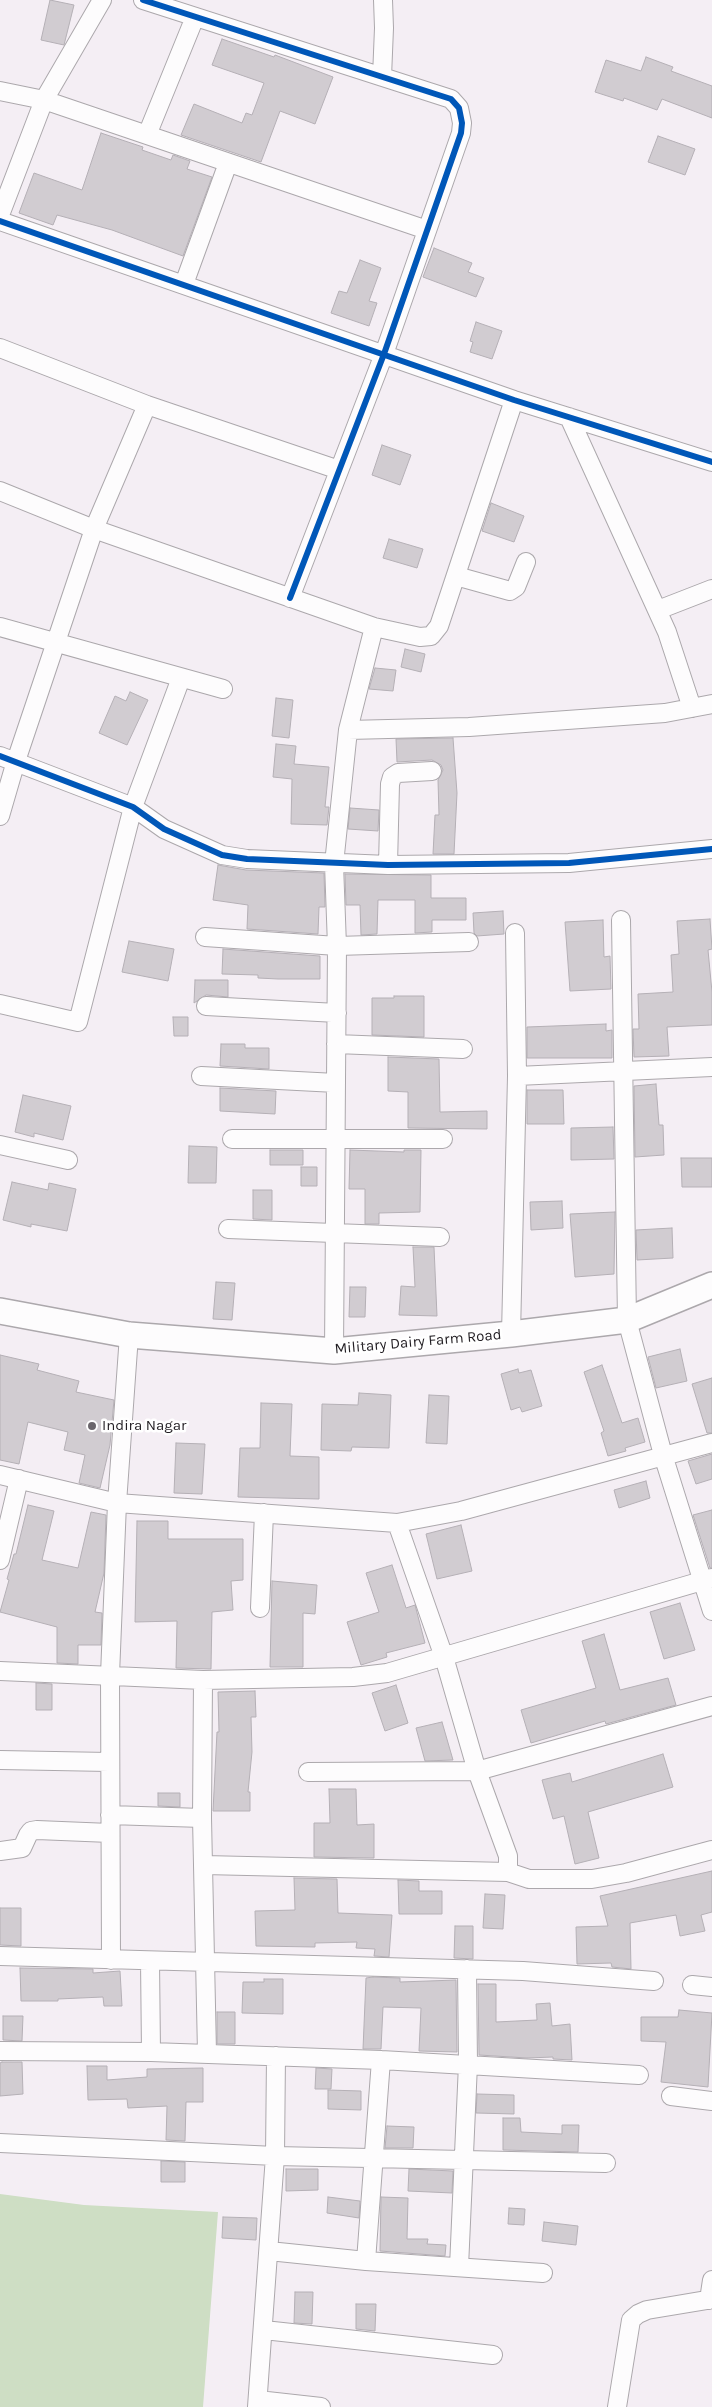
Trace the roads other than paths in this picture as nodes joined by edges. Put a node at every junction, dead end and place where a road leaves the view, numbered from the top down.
1 (102, 0) edge
2 (143, 0) edge
3 (383, 0) edge
4 (195, 17) junction
5 (382, 77) junction
6 (0, 91) edge
7 (44, 100) junction
8 (147, 135) junction
9 (228, 163) junction
10 (0, 215) edge
11 (0, 221) edge
12 (426, 230) junction
13 (184, 284) junction
14 (0, 348) edge
15 (384, 354) junction
16 (514, 400) junction
17 (147, 405) junction
18 (569, 417) junction
19 (712, 462) edge
20 (339, 470) junction
21 (0, 491) edge
22 (94, 529) junction
23 (526, 562) dead end
24 (456, 576) junction
25 (712, 588) edge
26 (290, 598) junction
27 (658, 610) junction
28 (0, 627) edge
29 (374, 627) junction
30 (55, 644) junction
31 (181, 678) junction
32 (223, 689) dead end
33 (712, 704) edge
34 (692, 708) junction
35 (348, 730) junction
36 (8, 758) edge
37 (432, 772) dead end
38 (133, 807) junction
39 (0, 816) edge
40 (712, 849) edge
41 (334, 864) junction
42 (388, 865) junction
43 (621, 920) dead end
44 (515, 933) dead end
45 (205, 937) dead end
46 (469, 942) dead end
47 (337, 946) junction
48 (0, 1004) edge
49 (206, 1006) dead end
50 (337, 1013) junction
51 (336, 1044) junction
52 (462, 1049) dead end
53 (712, 1067) edge
54 (622, 1070) junction
55 (201, 1076) dead end
56 (517, 1076) junction
57 (336, 1083) junction
58 (336, 1138) junction
59 (232, 1139) dead end
60 (443, 1139) dead end
61 (0, 1145) edge
62 (68, 1160) dead end
63 (228, 1229) dead end
64 (335, 1233) junction
65 (440, 1237) dead end
66 (712, 1285) edge
67 (0, 1311) edge
68 (627, 1320) junction
69 (511, 1334) junction
70 (129, 1335) junction
71 (334, 1351) junction
72 (712, 1442) edge
73 (663, 1456) junction
74 (0, 1475) edge
75 (19, 1479) junction
76 (117, 1503) junction
77 (264, 1513) junction
78 (397, 1523) junction
79 (0, 1560) edge
80 (708, 1580) edge
81 (260, 1608) dead end
82 (712, 1612) edge
83 (444, 1657) junction
84 (0, 1671) edge
85 (110, 1675) junction
86 (203, 1680) junction
87 (712, 1706) edge
88 (0, 1760) edge
89 (109, 1762) junction
90 (477, 1771) junction
91 (308, 1772) dead end
92 (110, 1815) junction
93 (202, 1818) junction
94 (110, 1833) junction
95 (712, 1850) edge
96 (0, 1851) edge
97 (204, 1865) junction
98 (508, 1872) junction
99 (0, 1956) edge
100 (112, 1960) junction
101 (150, 1961) junction
102 (205, 1962) junction
103 (466, 1969) junction
104 (654, 1981) dead end
105 (692, 1985) dead end
106 (712, 1987) edge
107 (0, 2051) edge
108 (150, 2052) junction
109 (207, 2053) junction
110 (276, 2056) junction
111 (381, 2060) junction
112 (468, 2064) junction
113 (639, 2076) dead end
114 (671, 2096) dead end
115 (712, 2101) edge
116 (0, 2143) edge
117 (275, 2156) junction
118 (372, 2159) junction
119 (464, 2159) junction
120 (606, 2163) dead end
121 (269, 2251) junction
122 (366, 2261) junction
123 (459, 2267) junction
124 (543, 2273) dead end
125 (712, 2280) edge
126 (711, 2299) edge
127 (264, 2330) junction
128 (493, 2355) dead end
129 (258, 2404) edge
130 (321, 2407) edge
131 (617, 2407) edge

1 - 7 street
2 - 4 street
3 - 5 street
4 - 5 street
4 - 8 street
5 - 12 street
6 - 7 street
7 - 8 street
7 - 10 street
8 - 9 street
9 - 12 street
9 - 13 street
11 - 13 street
12 - 15 street
13 - 15 street
14 - 17 street
15 - 16 street
15 - 20 street
16 - 18 street
16 - 24 street
17 - 20 street
17 - 22 street
18 - 19 street
18 - 27 street
20 - 26 street
21 - 22 street
22 - 26 street
22 - 30 street
23 - 24 street
24 - 29 street
25 - 27 street
26 - 29 street
27 - 34 street
28 - 30 street
29 - 35 street
30 - 31 street
30 - 36 street
31 - 32 street
31 - 38 street
33 - 34 street
34 - 35 street
35 - 41 street
36 - 38 street
36 - 39 street
37 - 42 street
38 - 41 street
38 - 48 street
40 - 42 street
41 - 42 street
41 - 47 street
43 - 54 street
44 - 56 street
45 - 47 street
46 - 47 street
47 - 50 street
49 - 50 street
50 - 51 street
51 - 52 street
51 - 57 street
53 - 54 street
54 - 56 street
54 - 68 street
55 - 57 street
56 - 69 street
57 - 58 street
58 - 59 street
58 - 60 street
58 - 64 street
61 - 62 street
63 - 64 street
64 - 65 street
64 - 71 street
66 - 68 main road, Military Dairy Farm Road
67 - 70 main road, Military Dairy Farm Road
68 - 69 main road, Military Dairy Farm Road
68 - 73 street
69 - 71 main road, Military Dairy Farm Road
70 - 71 main road, Military Dairy Farm Road
70 - 76 street
72 - 73 street
73 - 78 street
73 - 80 street
74 - 75 street
75 - 76 street
75 - 79 street
76 - 77 street
76 - 85 street
77 - 78 street
77 - 81 street
78 - 83 street
80 - 82 street
80 - 83 street
83 - 86 street
83 - 90 street
84 - 85 street
85 - 86 street
85 - 89 street
86 - 93 street
87 - 90 street
88 - 89 street
89 - 92 street
90 - 91 street
90 - 98 street
92 - 93 street
92 - 94 street
93 - 97 street
94 - 96 street
94 - 100 street
95 - 98 street
97 - 98 street
97 - 102 street
99 - 100 street
100 - 101 street
101 - 102 street
101 - 108 street
102 - 103 street
102 - 109 street
103 - 104 street
103 - 112 street
105 - 106 street
107 - 108 street
108 - 109 street
109 - 110 street
110 - 111 street
110 - 117 street
111 - 112 street
111 - 118 street
112 - 113 street
112 - 119 street
114 - 115 street
116 - 117 street
117 - 118 street
117 - 121 street
118 - 119 street
118 - 122 street
119 - 120 street
119 - 123 street
121 - 122 street
121 - 127 street
122 - 123 street
123 - 124 street
125 - 126 street
126 - 131 street
127 - 128 street
127 - 129 street
129 - 130 street

